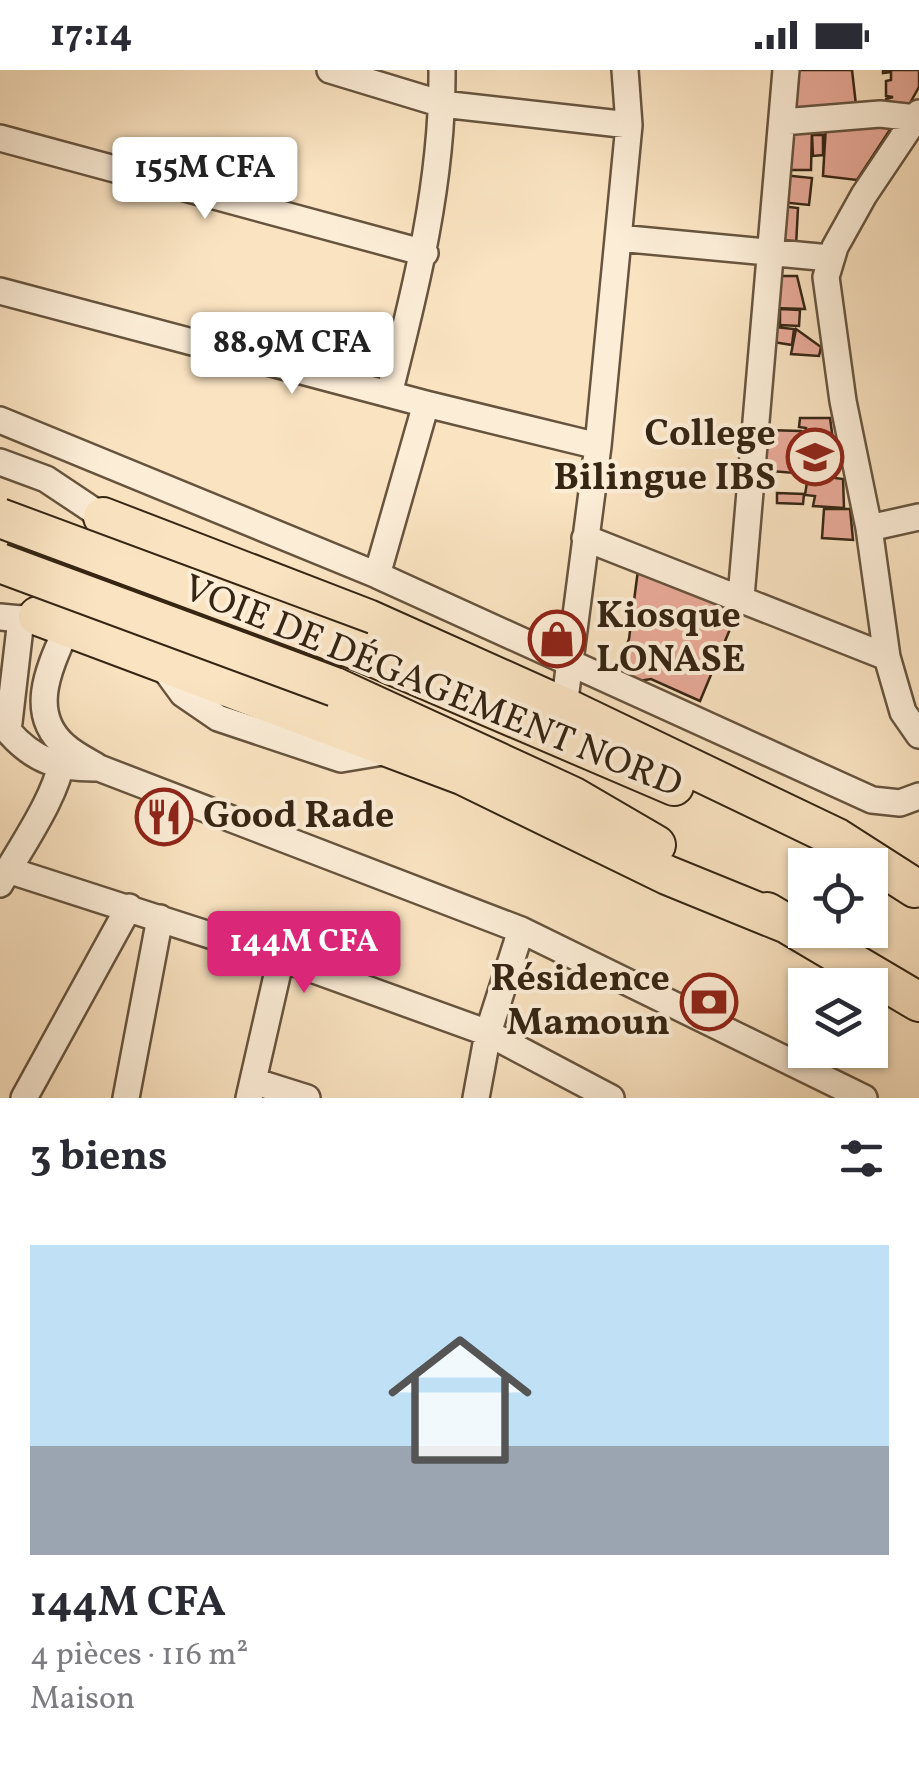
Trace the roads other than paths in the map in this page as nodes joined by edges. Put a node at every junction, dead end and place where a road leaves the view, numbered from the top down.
1 (330, 70) edge
2 (442, 70) edge
3 (625, 70) edge
4 (786, 70) edge
5 (442, 104) junction
6 (918, 115) edge
7 (782, 122) junction
8 (629, 125) junction
9 (0, 138) edge
10 (618, 238) junction
11 (771, 252) junction
12 (425, 253) junction
13 (830, 258) junction
14 (0, 291) edge
15 (390, 394) junction
16 (426, 404) junction
17 (0, 420) edge
18 (598, 446) junction
19 (2, 461) edge
20 (103, 517) junction
21 (919, 517) edge
22 (0, 518) edge
23 (869, 528) junction
24 (585, 538) junction
25 (0, 562) edge
26 (377, 575) junction
27 (741, 598) junction
28 (40, 617) edge
29 (887, 658) junction
30 (570, 660) junction
31 (7, 683) edge
32 (564, 707) junction
33 (3, 730) edge
34 (914, 730) edge
35 (62, 756) junction
36 (919, 796) edge
37 (820, 848) edge
38 (4, 877) edge
39 (888, 877) edge
40 (917, 889) edge
41 (129, 907) junction
42 (160, 918) junction
43 (786, 923) junction
44 (521, 930) junction
45 (281, 958) junction
46 (919, 1002) edge
47 (488, 1033) junction
48 (251, 1090) edge
49 (24, 1098) edge
50 (126, 1098) edge
51 (306, 1098) edge
52 (476, 1098) edge
53 (611, 1098) edge
54 (864, 1098) edge

1 - 5 street
2 - 5 street
3 - 8 street
4 - 7 street
5 - 8 street
5 - 12 street
6 - 7 street
6 - 13 street
7 - 11 street
8 - 10 street
9 - 12 street
10 - 11 street
10 - 18 street
11 - 13 street
11 - 27 street
12 - 15 street
13 - 23 street
14 - 15 street
15 - 16 street
16 - 18 street
16 - 26 street
17 - 26 street
18 - 24 street
19 - 20 street
20 - 28 street
20 - 32 highway
21 - 23 street
22 - 37 highway, VOIE DE DÉGAGEMENT NORD, bridge
23 - 29 street
24 - 27 street
24 - 30 street
25 - 43 highway, VOIE DE DÉGAGEMENT NORD, bridge
26 - 30 street
27 - 29 street
28 - 31 street
28 - 35 street
28 - 43 highway
29 - 34 street
30 - 32 street
30 - 36 street
31 - 33 street
32 - 40 highway
33 - 35 street
35 - 38 street
35 - 44 street
38 - 41 street
39 - 40 highway
41 - 42 street
41 - 49 street
42 - 45 street
42 - 50 street
43 - 46 highway, VOIE DE DÉGAGEMENT NORD
44 - 47 street
44 - 54 street
45 - 47 street
45 - 48 street
47 - 52 street
47 - 53 street
48 - 51 street

